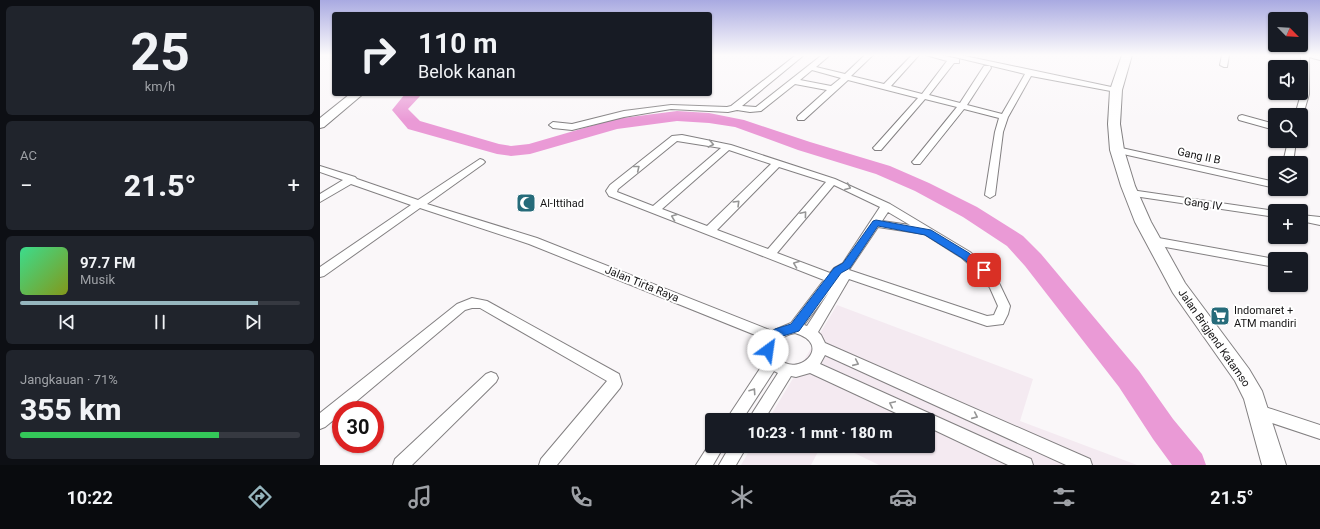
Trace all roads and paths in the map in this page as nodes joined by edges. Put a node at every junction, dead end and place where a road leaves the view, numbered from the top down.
1 (774, 77) edge
2 (800, 77) edge
3 (846, 77) joint
4 (896, 77) edge
5 (938, 77) edge
6 (981, 77) edge
7 (1027, 77) edge
8 (1038, 77) edge
9 (1120, 77) edge
10 (1305, 77) edge
11 (794, 81) junction
12 (886, 87) junction
13 (832, 89) junction
14 (1116, 90) junction
15 (355, 96) edge
16 (924, 96) junction
17 (962, 106) junction
18 (736, 107) junction
19 (1301, 108) edge
20 (1004, 117) junction
21 (801, 118) dead end
22 (1242, 118) dead end
23 (320, 124) edge
24 (553, 125) dead end
25 (1268, 125) edge
26 (728, 147) junction
27 (878, 148) dead end
28 (1117, 150) junction
29 (480, 162) dead end
30 (917, 162) dead end
31 (777, 164) junction
32 (320, 169) edge
33 (352, 180) junction
34 (832, 181) junction
35 (1268, 183) edge
36 (1131, 193) junction
37 (990, 195) dead end
38 (320, 199) edge
39 (420, 204) junction
40 (886, 206) junction
41 (655, 210) junction
42 (1268, 213) edge
43 (1308, 219) edge
44 (1320, 221) edge
45 (876, 223) junction
46 (709, 231) junction
47 (928, 232) junction
48 (1153, 241) junction
49 (770, 254) junction
50 (1268, 262) edge
51 (320, 273) edge
52 (841, 274) junction
53 (795, 328) junction
54 (811, 332) junction
55 (773, 337) junction
56 (820, 347) junction
57 (772, 362) junction
58 (810, 366) junction
59 (787, 370) junction
60 (491, 378) dead end
61 (1259, 412) junction
62 (739, 413) edge
63 (760, 413) edge
64 (913, 413) edge
65 (320, 422) edge
66 (935, 423) edge
67 (1320, 432) edge
68 (712, 453) edge
69 (735, 453) edge
70 (401, 465) edge
71 (547, 465) edge
72 (704, 465) edge
73 (727, 465) edge
74 (1025, 465) edge
75 (1084, 465) edge
76 (1274, 465) edge

1 - 18 street
2 - 11 street
3 - 12 street
3 - 13 street
4 - 12 street
5 - 16 street
6 - 17 street
7 - 20 street
8 - 14 street
9 - 14 street, Jalan Brigjend Katamso
10 - 19 street
11 - 13 street
11 - 18 street
12 - 16 street
13 - 21 street
14 - 28 street, Jalan Brigjend Katamso
15 - 23 street
16 - 17 street
16 - 27 street
17 - 20 street
17 - 30 street
18 - 24 street
20 - 37 street
22 - 25 street
26 - 31 street
26 - 41 street
41 -> 26 street
28 - 35 street, Gang II B
28 - 36 street, Jalan Brigjend Katamso
29 - 39 street
31 - 34 street
46 -> 31 street
32 - 33 street, Jalan Tirta Raya
33 - 38 street
33 - 39 street, Jalan Tirta Raya
34 -> 40 street
49 -> 34 street
36 - 42 street, Gang IV
36 - 48 street, Jalan Brigjend Katamso
39 - 51 street
39 - 55 street, Jalan Tirta Raya
40 - 45 street
40 - 47 street
46 -> 41 street
43 - 44 street
45 - 47 street
45 - 52 street
46 - 49 street
47 - 52 street
48 - 50 street
48 - 61 street, Jalan Brigjend Katamso
52 -> 49 street
52 - 53 street
52 - 54 street
53 - 54 street
53 - 55 street
54 - 56 street
55 - 57 street
56 - 58 street
56 -> 75 street
57 - 59 street
62 -> 57 street
58 - 59 street
64 -> 58 street
59 - 63 street
60 - 70 street
61 - 67 street
61 - 76 street, Jalan Brigjend Katamso
65 - 71 street
66 - 74 street
68 - 72 street
69 - 73 street

